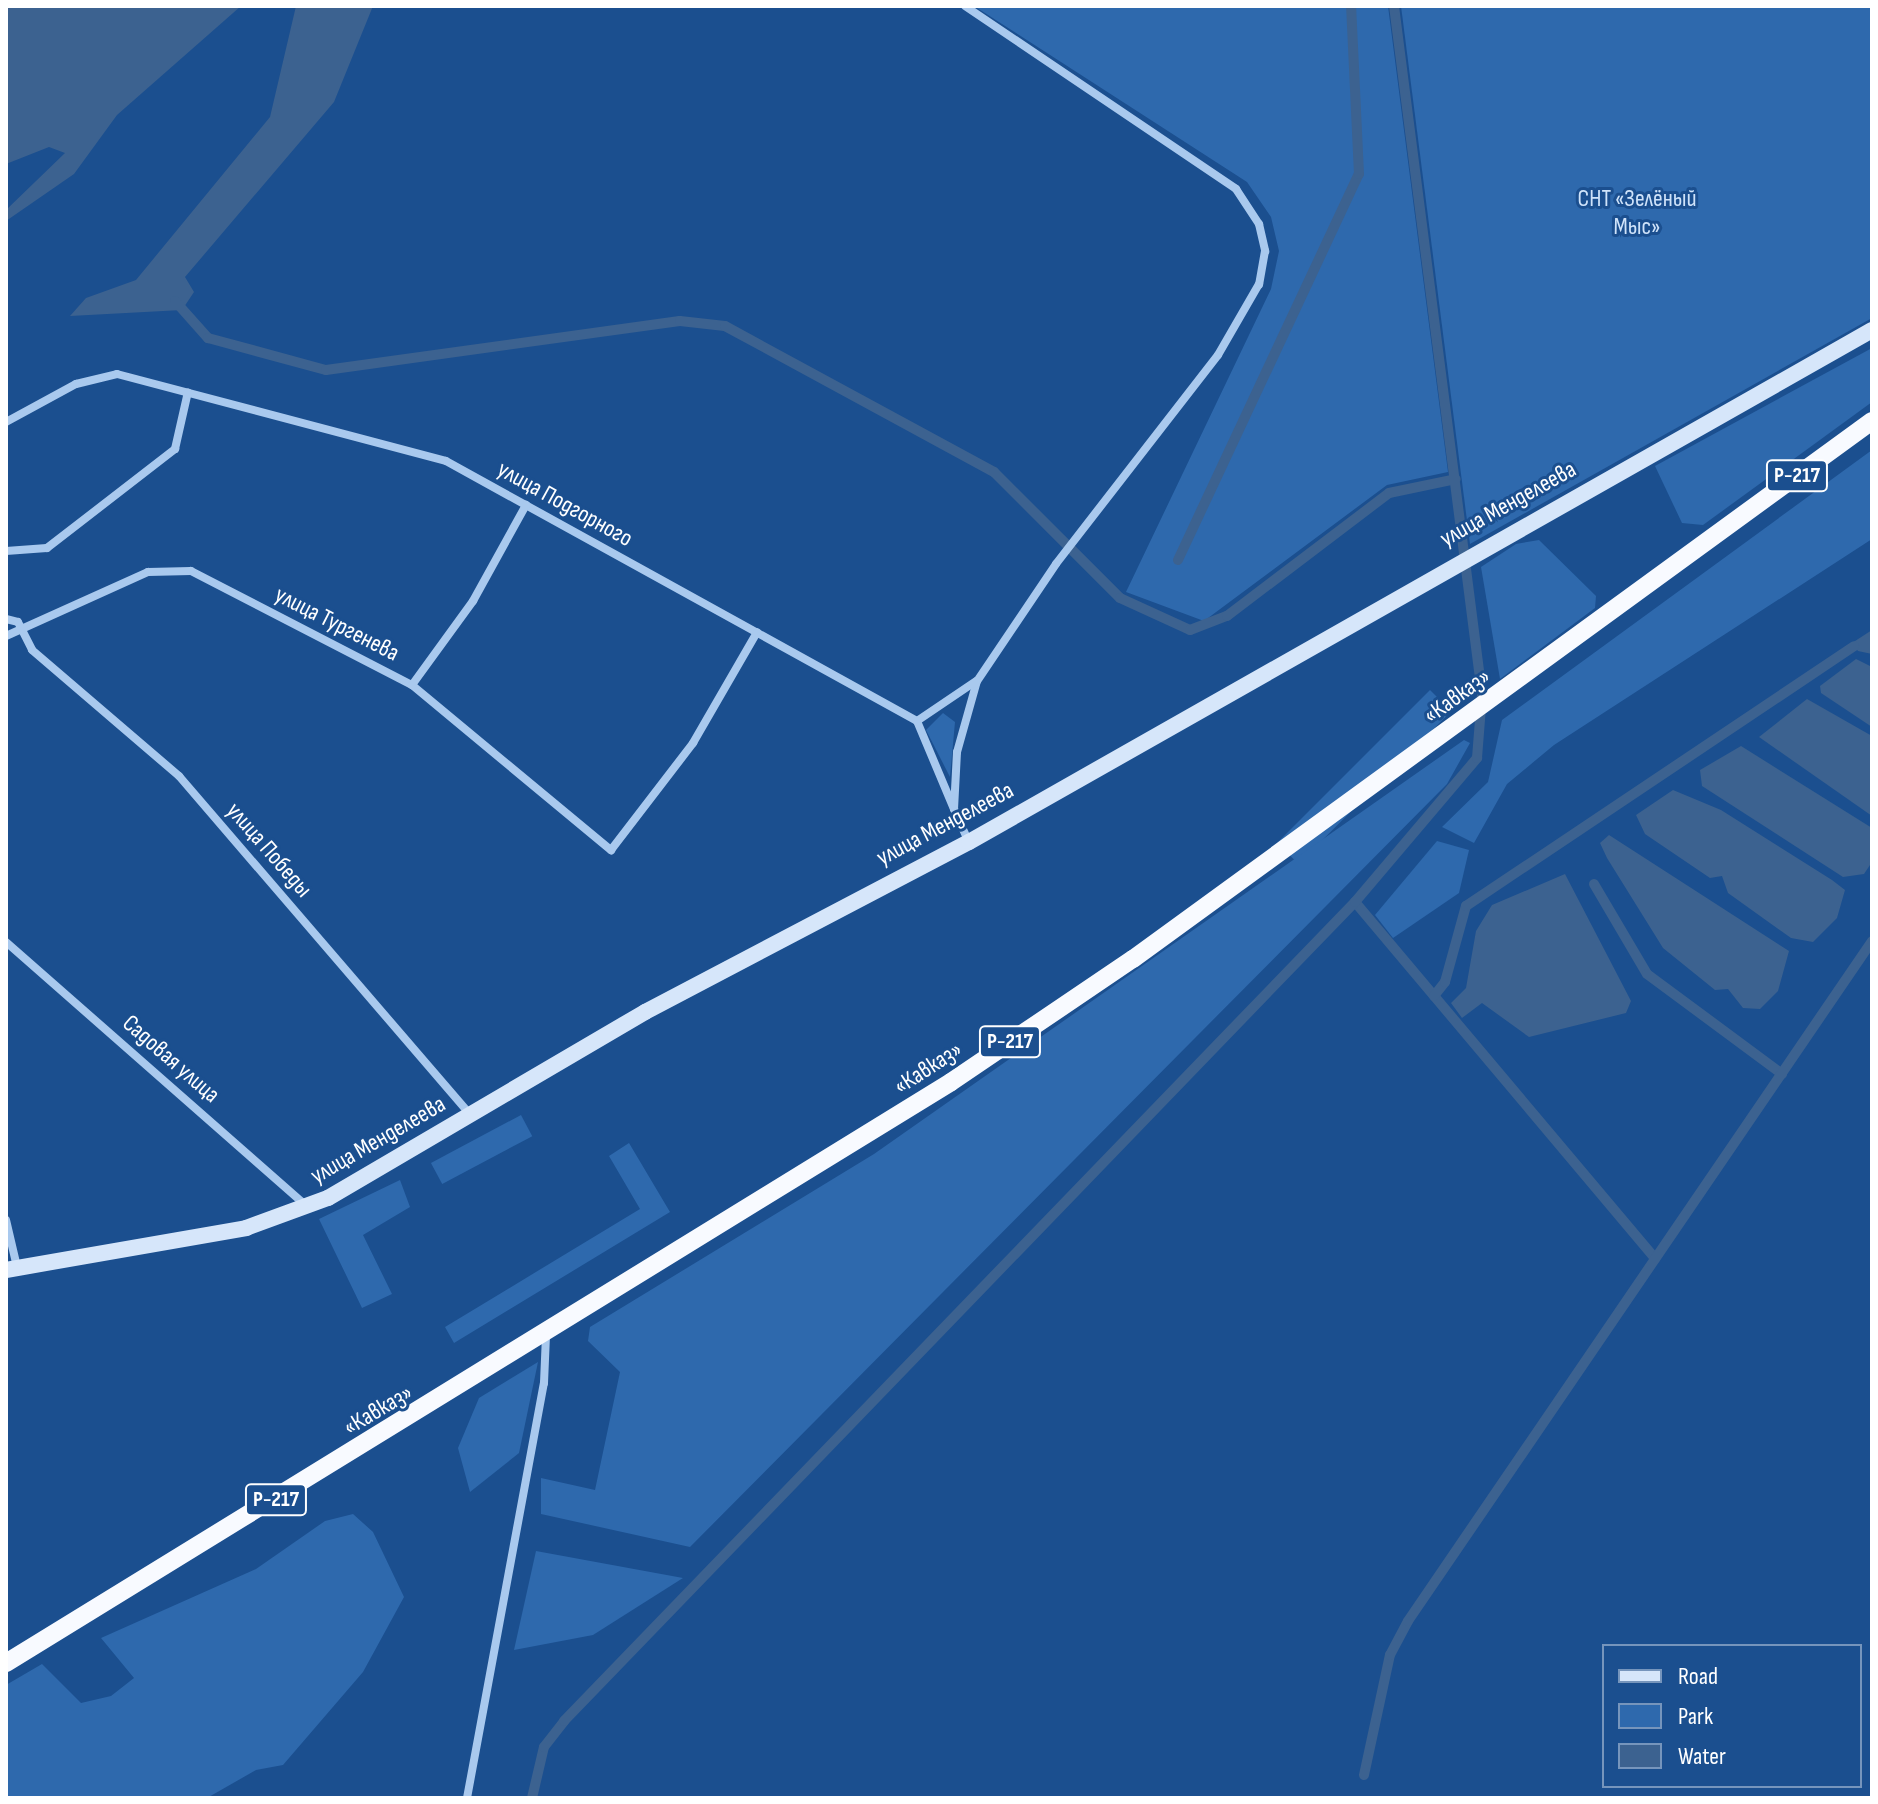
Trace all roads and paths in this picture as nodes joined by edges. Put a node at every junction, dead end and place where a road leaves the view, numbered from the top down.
1 (965, 6) edge
2 (1872, 330) edge
3 (188, 392) junction
4 (1872, 421) edge
5 (6, 422) edge
6 (526, 505) junction
7 (6, 551) edge
8 (6, 619) edge
9 (22, 630) junction
10 (757, 632) junction
11 (6, 636) edge
12 (977, 681) junction
13 (412, 685) junction
14 (917, 721) junction
15 (954, 809) junction
16 (969, 842) junction
17 (6, 942) edge
18 (470, 1115) junction
19 (308, 1207) junction
20 (6, 1220) edge
21 (12, 1269) edge
22 (546, 1336) junction
23 (6, 1663) edge
24 (467, 1798) edge

1 - 12 street
2 - 16 main road, улица Менделеева
3 - 5 street, улица Подгорного
3 - 6 street, улица Подгорного
3 - 7 street
4 - 22 highway, «Кавказ» / Р-217
6 - 10 street, улица Подгорного
6 - 13 street
8 - 9 street, улица Победы
9 - 11 street, улица Тургенева
9 - 13 street, улица Тургенева
9 - 18 street, улица Победы
10 - 13 street, улица Тургенева
10 - 14 street, улица Подгорного
12 - 14 street
12 - 15 street
14 - 15 street
15 - 16 street
16 - 18 main road, улица Менделеева
17 - 19 street, Садовая улица
18 - 19 main road, улица Менделеева
19 - 21 main road, улица Менделеева
20 - 21 street
22 - 23 highway, «Кавказ» / Р-217
22 - 24 street

